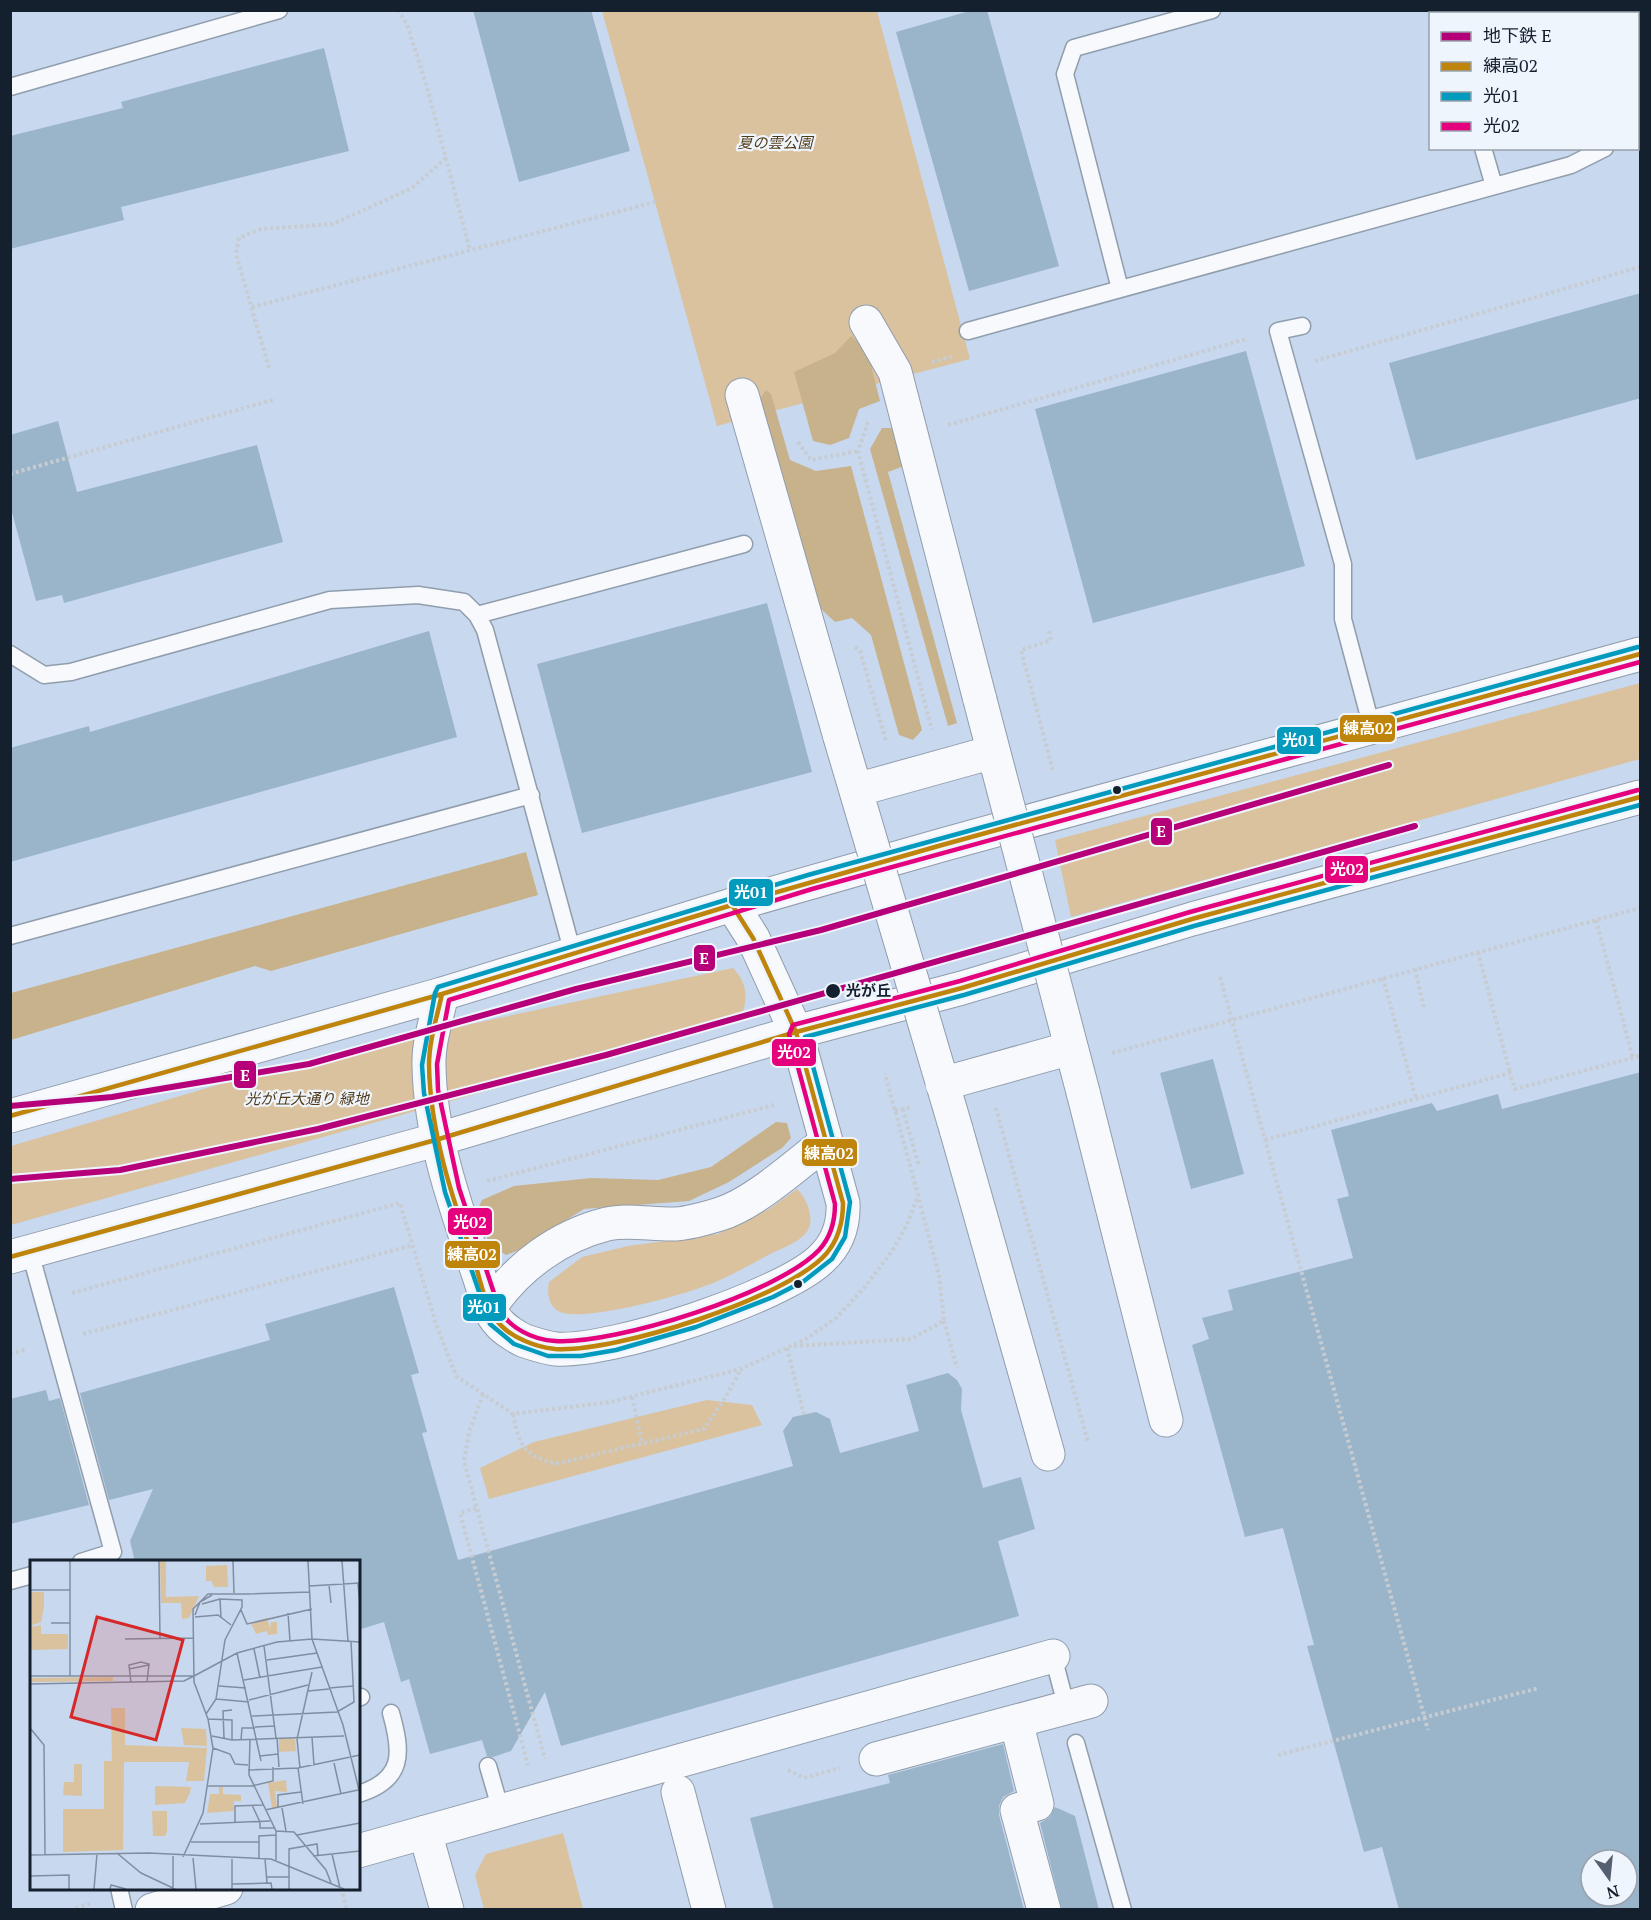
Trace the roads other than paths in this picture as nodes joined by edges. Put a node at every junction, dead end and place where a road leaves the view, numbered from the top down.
1 (279, 10) edge
2 (1212, 10) edge
3 (10, 87) edge
4 (1484, 150) edge
5 (1601, 150) edge
6 (1494, 186) junction
7 (1120, 289) junction
8 (866, 322) dead end
9 (1302, 326) dead end
10 (968, 331) dead end
11 (742, 395) dead end
12 (744, 544) dead end
13 (477, 615) junction
14 (10, 654) edge
15 (1641, 654) edge
16 (1372, 728) junction
17 (993, 752) junction
18 (856, 790) junction
19 (531, 795) junction
20 (1641, 797) edge
21 (732, 905) junction
22 (10, 936) edge
23 (573, 954) junction
24 (442, 994) junction
25 (796, 1032) junction
26 (1071, 1048) junction
27 (942, 1084) junction
28 (10, 1116) edge
29 (439, 1139) junction
30 (826, 1142) junction
31 (20, 1254) edge
32 (490, 1307) junction
33 (1166, 1420) dead end
34 (1048, 1454) dead end
35 (87, 1560) edge
36 (30, 1576) edge
37 (10, 1581) edge
38 (1053, 1656) joint
39 (1076, 1696) joint
40 (391, 1713) dead end
41 (1016, 1721) junction
42 (1077, 1743) dead end
43 (876, 1759) dead end
44 (488, 1766) dead end
45 (678, 1792) dead end
46 (360, 1793) edge
47 (501, 1811) junction
48 (425, 1832) junction
49 (360, 1850) edge
50 (119, 1890) edge
51 (219, 1890) edge
52 (124, 1910) edge
53 (152, 1910) edge
54 (447, 1910) edge
55 (709, 1910) edge
56 (1044, 1910) edge
57 (1124, 1910) edge

1 - 3 lane
2 - 7 lane
4 - 6 lane
5 - 6 lane
6 - 7 lane
7 - 10 lane
8 - 17 street, bridge
9 - 16 lane
11 - 18 street, bridge
12 - 13 lane
13 - 14 lane
13 - 19 lane
15 - 16 street
16 - 21 street
17 - 18 street, bridge
17 - 26 street, bridge
18 - 27 street, bridge
19 - 22 lane
19 - 23 lane
20 - 25 street
21 - 23 street
21 - 25 street
23 - 24 street
24 - 28 street
24 - 29 street
25 - 29 street
25 - 30 street
26 - 27 street, bridge
26 - 33 street, bridge
27 - 34 street, bridge
29 - 31 street
29 - 32 street
30 - 32 street
30 - 32 street
31 - 35 lane
36 - 37 lane
38 - 39 lane
38 - 47 street
39 - 41 street
40 - 46 lane
41 - 43 street
41 - 56 street
42 - 57 lane
44 - 47 lane
45 - 55 street
47 - 48 street
48 - 49 street
48 - 54 street
50 - 52 lane
51 - 53 street

